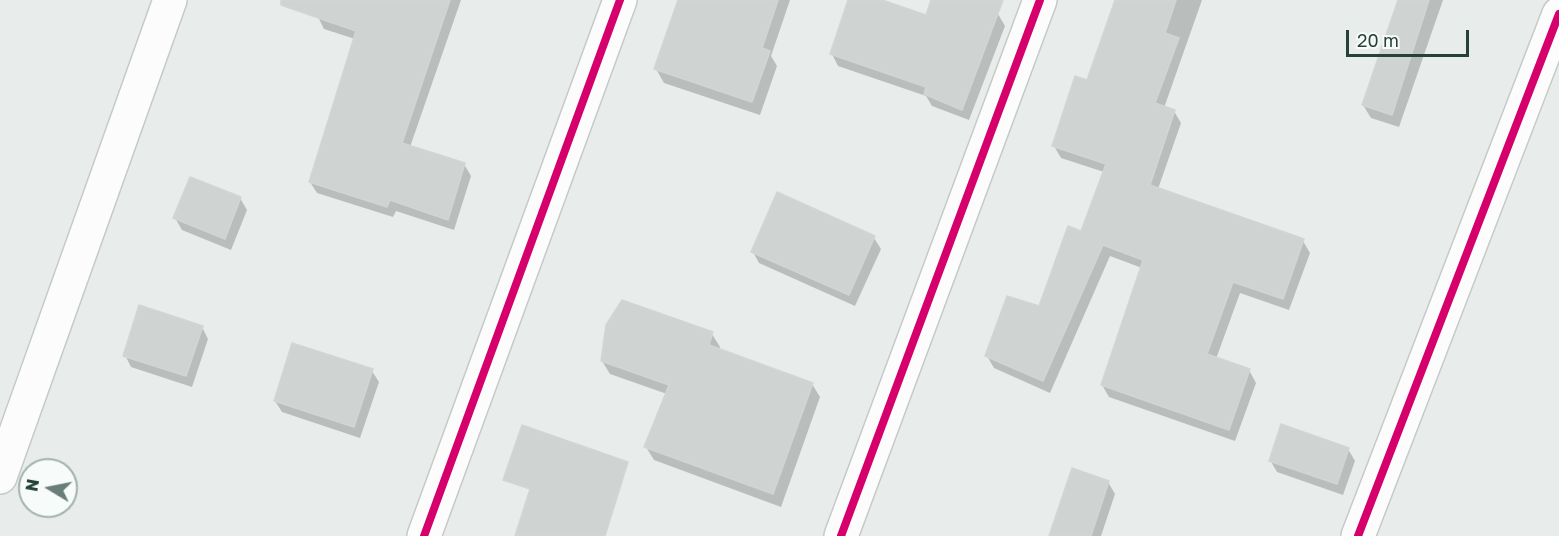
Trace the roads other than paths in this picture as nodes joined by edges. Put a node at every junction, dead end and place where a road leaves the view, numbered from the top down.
1 (170, 0) edge
2 (620, 0) edge
3 (1040, 0) edge
4 (1559, 14) edge
5 (0, 477) edge
6 (424, 536) edge
7 (841, 536) edge
8 (1358, 536) edge

1 - 5 street
2 - 6 street
3 - 7 street
4 - 8 street

